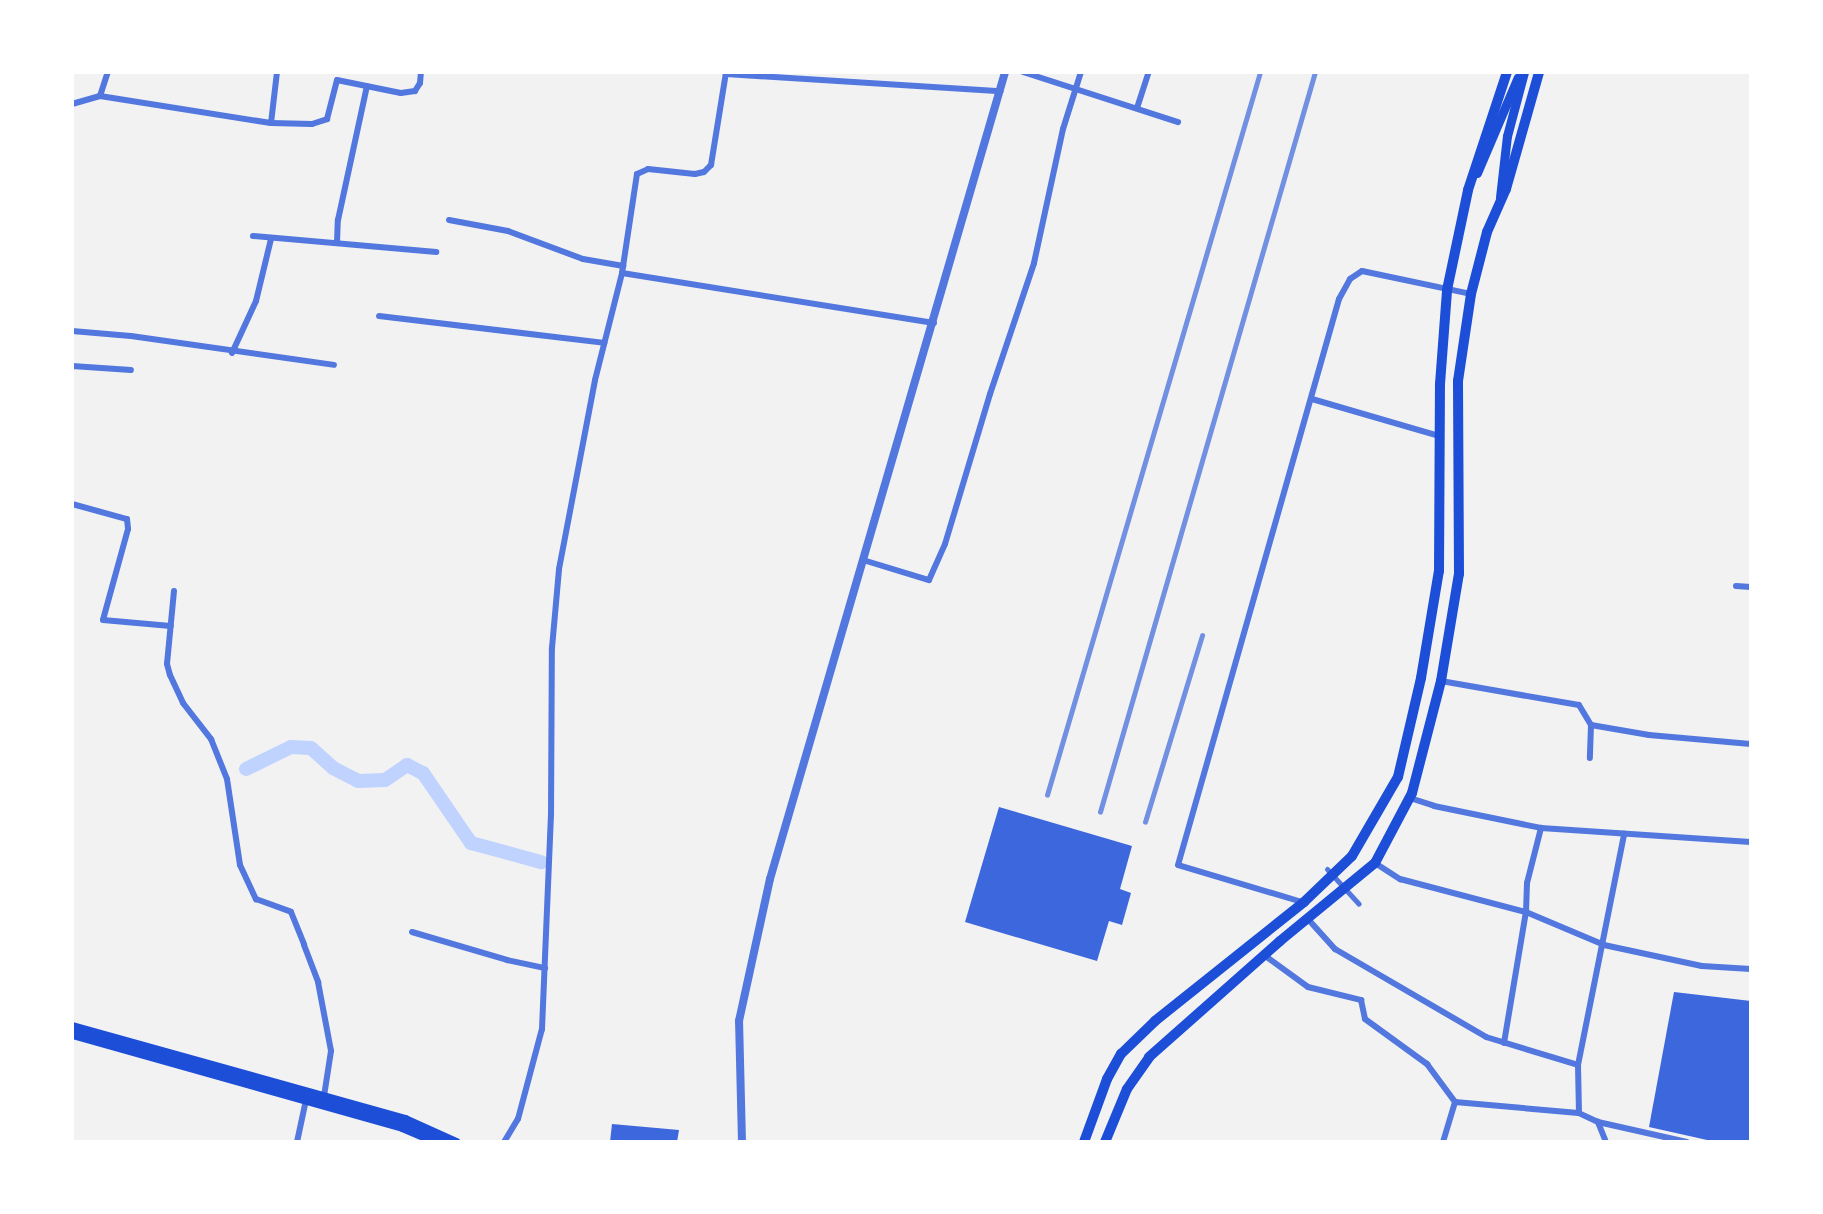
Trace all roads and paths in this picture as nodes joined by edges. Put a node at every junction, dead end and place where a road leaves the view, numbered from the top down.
1 (108, 72) edge
2 (277, 72) edge
3 (421, 72) edge
4 (1005, 72) edge
5 (1023, 72) edge
6 (1081, 72) edge
7 (1149, 72) edge
8 (1507, 72) edge
9 (1522, 72) edge
10 (1539, 72) edge
11 (726, 73) edge
12 (367, 86) junction
13 (1077, 88) junction
14 (1000, 92) junction
15 (100, 96) junction
16 (72, 104) edge
17 (1137, 108) junction
18 (271, 122) junction
19 (1178, 122) dead end
20 (1468, 190) junction
21 (1499, 205) junction
22 (449, 219) dead end
23 (254, 236) dead end
24 (271, 239) junction
25 (337, 243) junction
26 (436, 251) dead end
27 (623, 270) junction
28 (1447, 290) junction
29 (1471, 294) junction
30 (379, 316) dead end
31 (934, 324) junction
32 (72, 331) edge
33 (604, 343) junction
34 (232, 353) junction
35 (334, 365) dead end
36 (72, 366) edge
37 (131, 370) dead end
38 (1312, 399) junction
39 (1439, 436) junction
40 (72, 504) edge
41 (863, 560) junction
42 (1736, 586) dead end
43 (1751, 587) edge
44 (174, 590) dead end
45 (171, 626) junction
46 (1441, 681) junction
47 (1591, 725) junction
48 (1751, 744) edge
49 (1590, 758) dead end
50 (1410, 797) junction
51 (1541, 828) junction
52 (1624, 834) junction
53 (1751, 842) edge
54 (1375, 863) junction
55 (1327, 869) dead end
56 (1304, 902) junction
57 (1359, 904) dead end
58 (1526, 912) junction
59 (1307, 918) junction
60 (412, 932) dead end
61 (1604, 945) junction
62 (1264, 955) junction
63 (545, 968) junction
64 (1751, 969) edge
65 (1155, 1021) junction
66 (72, 1026) edge
67 (72, 1034) edge
68 (1167, 1040) junction
69 (1504, 1043) junction
70 (1578, 1065) junction
71 (324, 1096) junction
72 (306, 1100) junction
73 (1455, 1102) junction
74 (1579, 1113) junction
75 (1598, 1122) junction
76 (297, 1142) edge
77 (438, 1142) edge
78 (456, 1142) edge
79 (504, 1142) edge
80 (742, 1142) edge
81 (1084, 1142) edge
82 (1105, 1142) edge
83 (1443, 1142) edge
84 (1606, 1142) edge
85 (1687, 1142) edge

1 - 15 street
2 - 18 street
3 - 12 street
4 - 14 street
5 - 13 street
6 - 13 street
7 - 17 street
8 - 20 main road
9 - 20 main road
9 - 21 main road
10 - 21 main road
11 - 14 street
11 - 27 street
12 - 18 street
12 - 25 street
13 - 17 street
13 - 41 street
14 - 31 street
15 - 16 street
15 - 18 street
17 - 19 street
20 - 28 main road
21 - 29 main road
22 - 27 street
23 - 24 street
24 - 25 street
24 - 34 street
25 - 26 street
27 - 31 street
27 - 33 street
28 - 29 street
28 - 38 street
28 - 39 main road
29 - 46 main road
30 - 33 street
31 - 41 street
32 - 34 street
33 - 63 street
34 - 35 street
36 - 37 street
38 - 39 street
38 - 56 street
39 - 56 main road
40 - 45 street
41 - 80 street
42 - 43 street
44 - 45 street
45 - 71 street
46 - 47 street
46 - 50 main road
47 - 48 street
47 - 49 street
50 - 51 street
50 - 54 main road
51 - 52 street
51 - 58 street
52 - 53 street
52 - 61 street
54 - 58 street
54 - 59 main road
55 - 57 street
56 - 65 main road
58 - 61 street
58 - 69 street
59 - 62 main road
59 - 69 street
60 - 63 street
61 - 64 street
61 - 70 street
62 - 68 main road
62 - 73 street
63 - 79 street
65 - 68 main road
65 - 81 main road
66 - 71 main road
67 - 72 main road
68 - 82 main road
69 - 70 street
70 - 74 street
71 - 78 main road
72 - 76 street
72 - 77 main road
73 - 74 street
73 - 83 street
74 - 75 street
75 - 84 street
75 - 85 street

